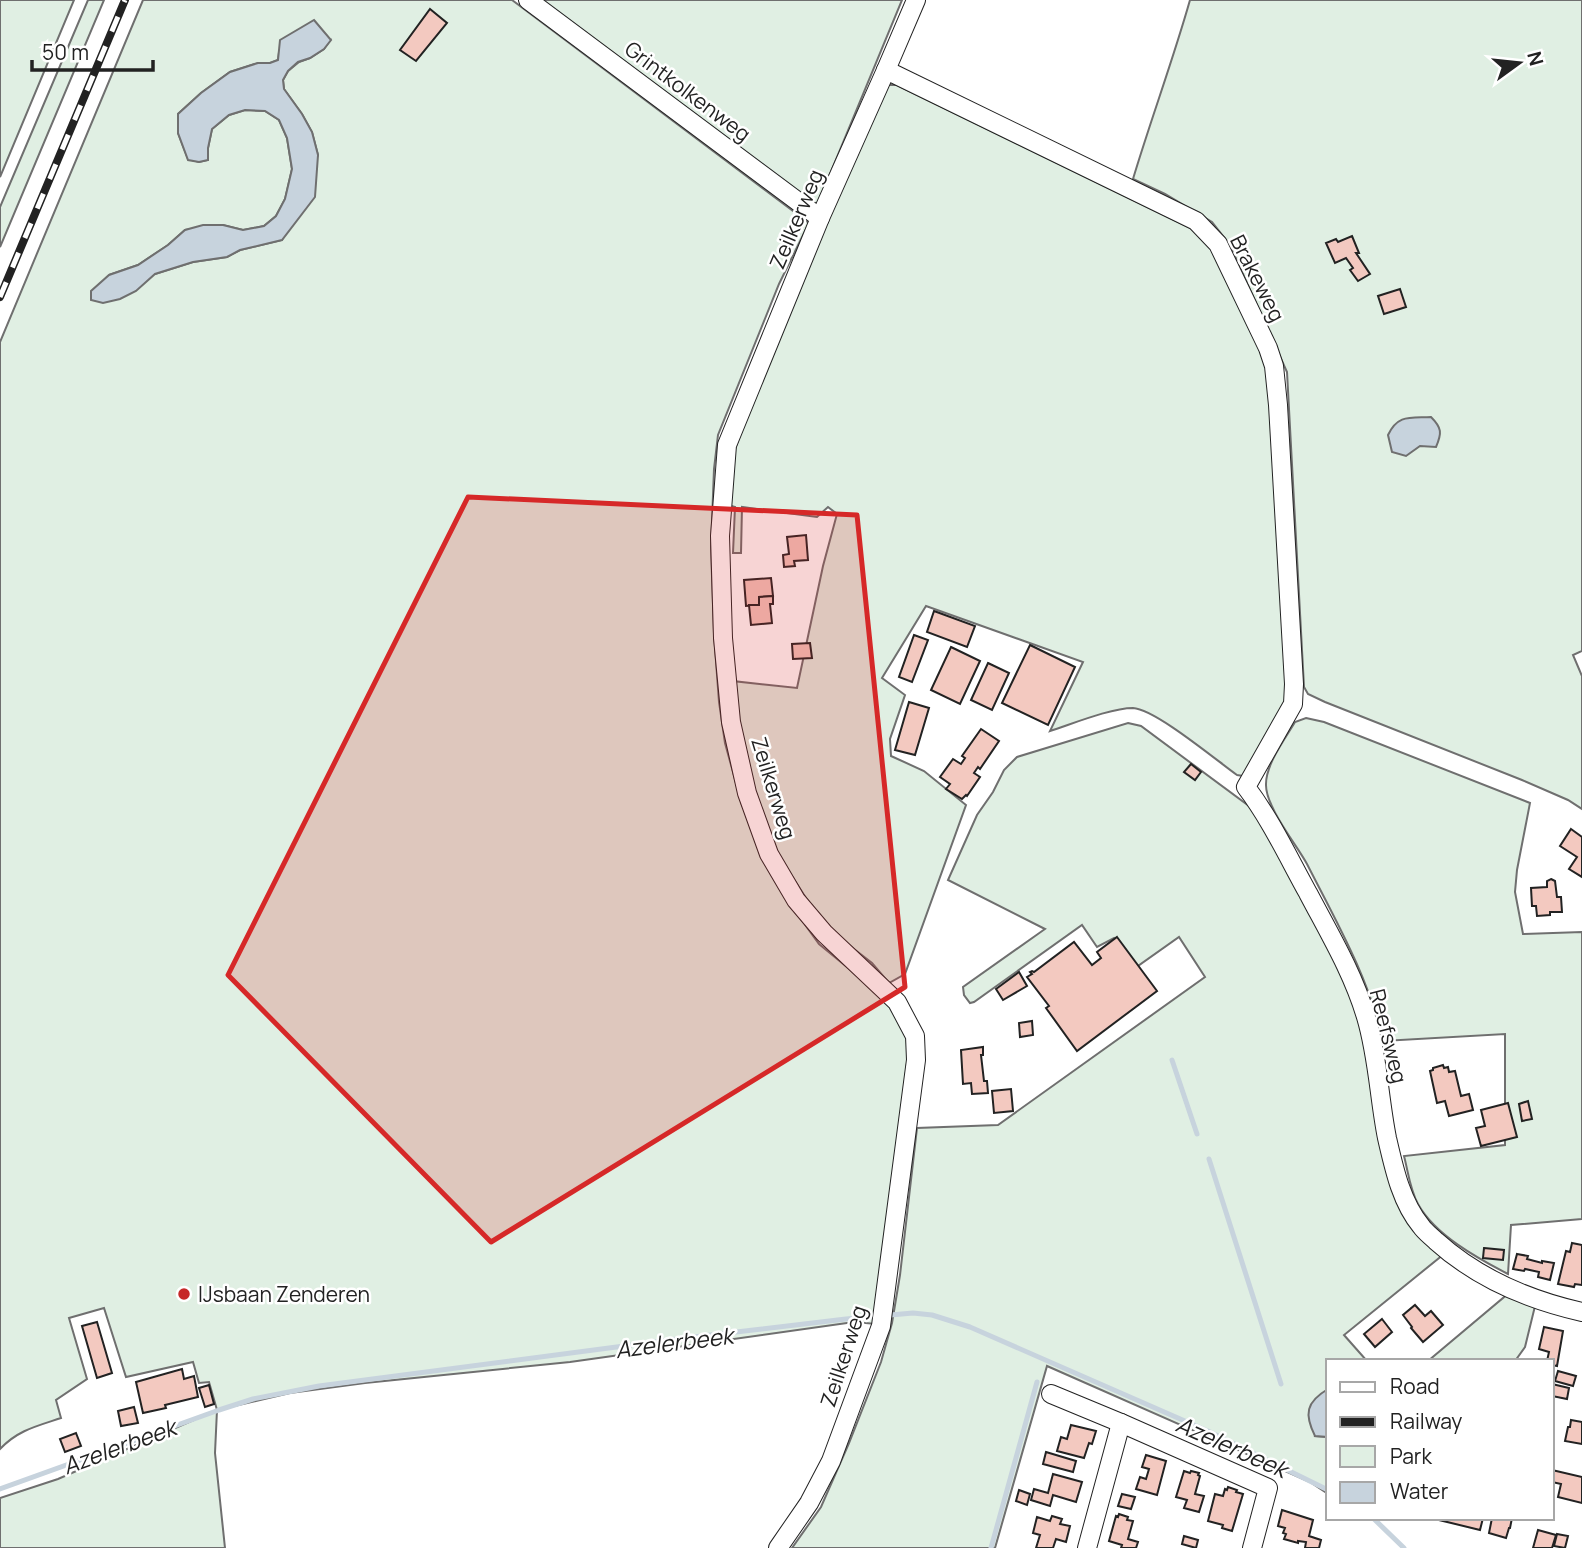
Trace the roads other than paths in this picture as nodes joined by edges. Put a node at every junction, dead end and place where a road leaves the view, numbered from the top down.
1 (528, 0) edge
2 (916, 0) edge
3 (886, 70) junction
4 (820, 218) junction
5 (1293, 704) joint
6 (1582, 1312) edge
7 (1051, 1394) dead end
8 (1121, 1423) junction
9 (778, 1548) edge
10 (1087, 1548) edge
11 (1252, 1548) edge

1 - 4 street, Grintkolkenweg
2 - 3 street, Zeilkerweg
3 - 4 street, Zeilkerweg
3 - 5 street, Brakeweg
4 - 9 street, Zeilkerweg
5 - 6 street, Reefsweg
7 - 8 street
8 - 10 street
8 - 11 street

